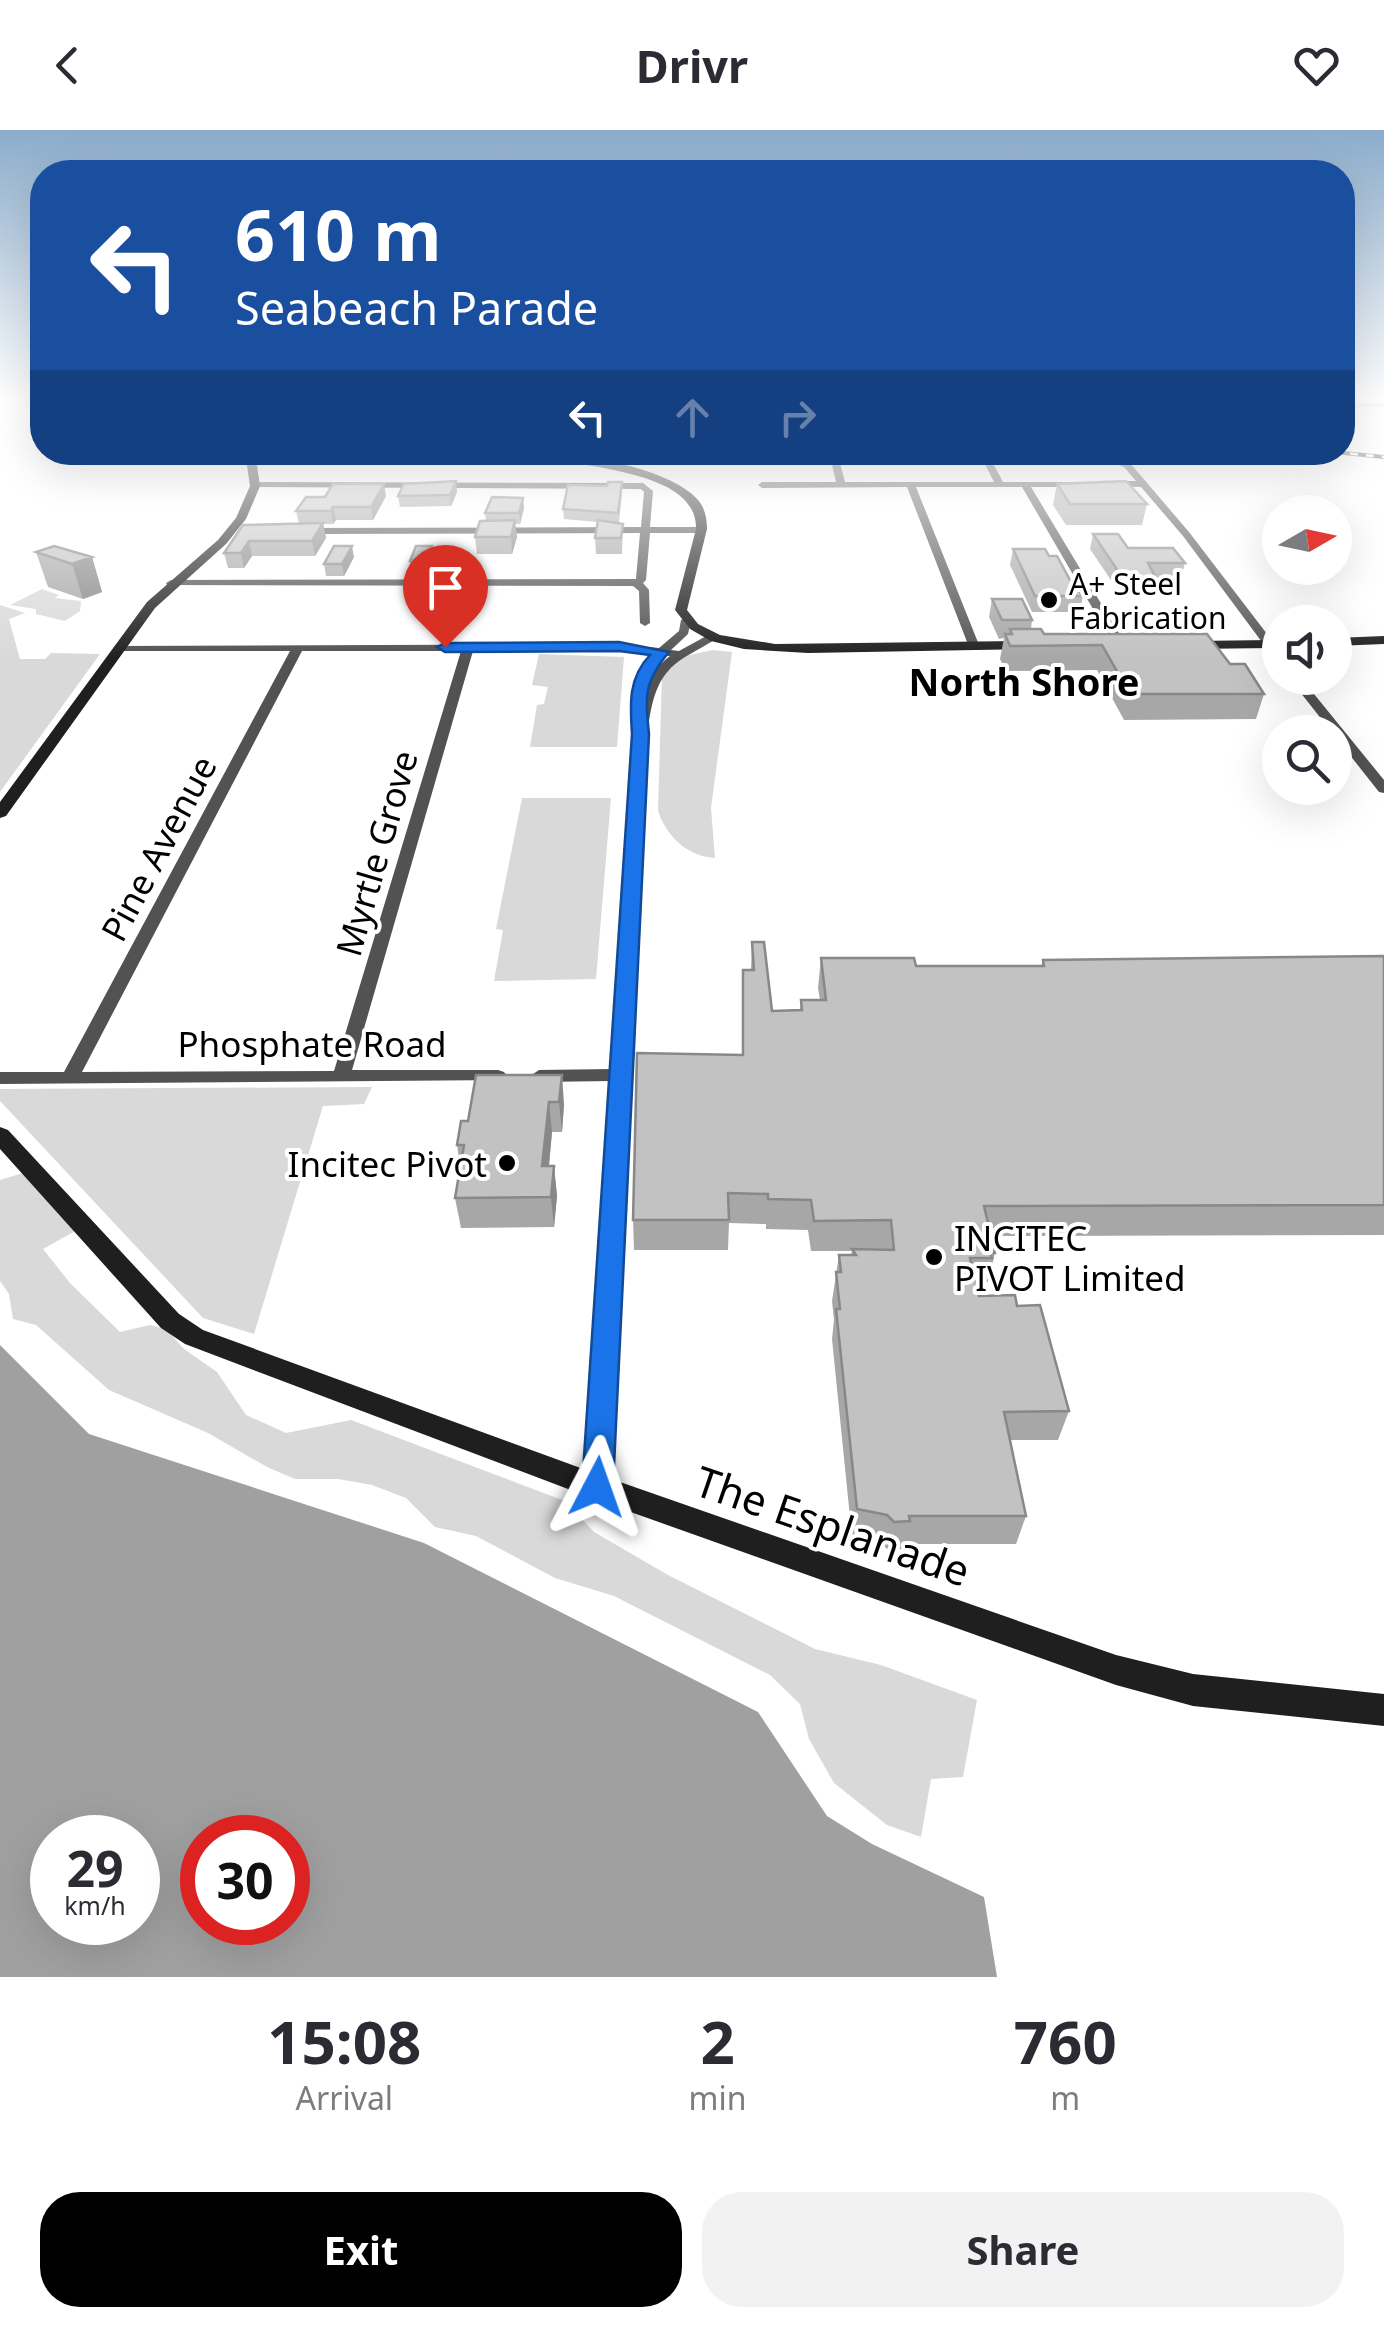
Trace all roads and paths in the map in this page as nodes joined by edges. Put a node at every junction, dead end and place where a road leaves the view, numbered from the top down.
1 (254, 488) edge
2 (646, 488) edge
3 (675, 488) edge
4 (912, 488) edge
5 (1027, 488) edge
6 (1146, 488) edge
7 (644, 530) junction
8 (700, 530) junction
9 (282, 531) edge
10 (636, 583) junction
11 (171, 584) junction
12 (682, 599) junction
13 (686, 620) junction
14 (645, 623) dead end
15 (1262, 629) edge
16 (714, 634) junction
17 (1384, 640) edge
18 (1352, 641) edge
19 (1262, 644) edge
20 (974, 645) junction
21 (1047, 645) edge
22 (1102, 645) edge
23 (1120, 645) junction
24 (1138, 645) edge
25 (1174, 645) edge
26 (876, 646) junction
27 (468, 647) junction
28 (766, 647) junction
29 (118, 648) junction
30 (298, 648) junction
31 (683, 651) junction
32 (662, 652) junction
33 (1309, 695) edge
34 (640, 734) junction
35 (1384, 789) edge
36 (0, 813) edge
37 (623, 1075) junction
38 (71, 1076) junction
39 (341, 1076) junction
40 (0, 1078) edge
41 (0, 1135) edge
42 (597, 1487) junction
43 (1384, 1710) edge

1 - 11 street
2 - 7 street
3 - 8 street
4 - 20 street
5 - 23 street
6 - 15 street
7 - 8 street
7 - 9 street
7 - 10 street
8 - 12 street
10 - 11 street
10 - 14 street
11 - 29 street
12 - 13 street
12 - 16 street
13 - 16 street
13 - 32 street
16 - 26 street
16 - 28 street
16 - 31 street
16 - 32 street
17 - 18 street
19 - 25 street
20 - 21 street
20 - 26 street
22 - 23 street
23 - 24 street
26 - 28 street
27 - 30 street
27 - 32 street
27 - 39 street, Myrtle Grove
28 - 31 street
29 - 30 street
29 - 36 street
30 - 38 street, Pine Avenue
31 - 32 street
31 - 34 street
32 - 34 street
33 - 35 street
34 - 37 street
37 - 39 street, Phosphate Road
37 - 42 street
38 - 39 street, Phosphate Road
38 - 40 street, Phosphate Road
41 - 42 street, The Esplanade
42 - 43 street, The Esplanade

